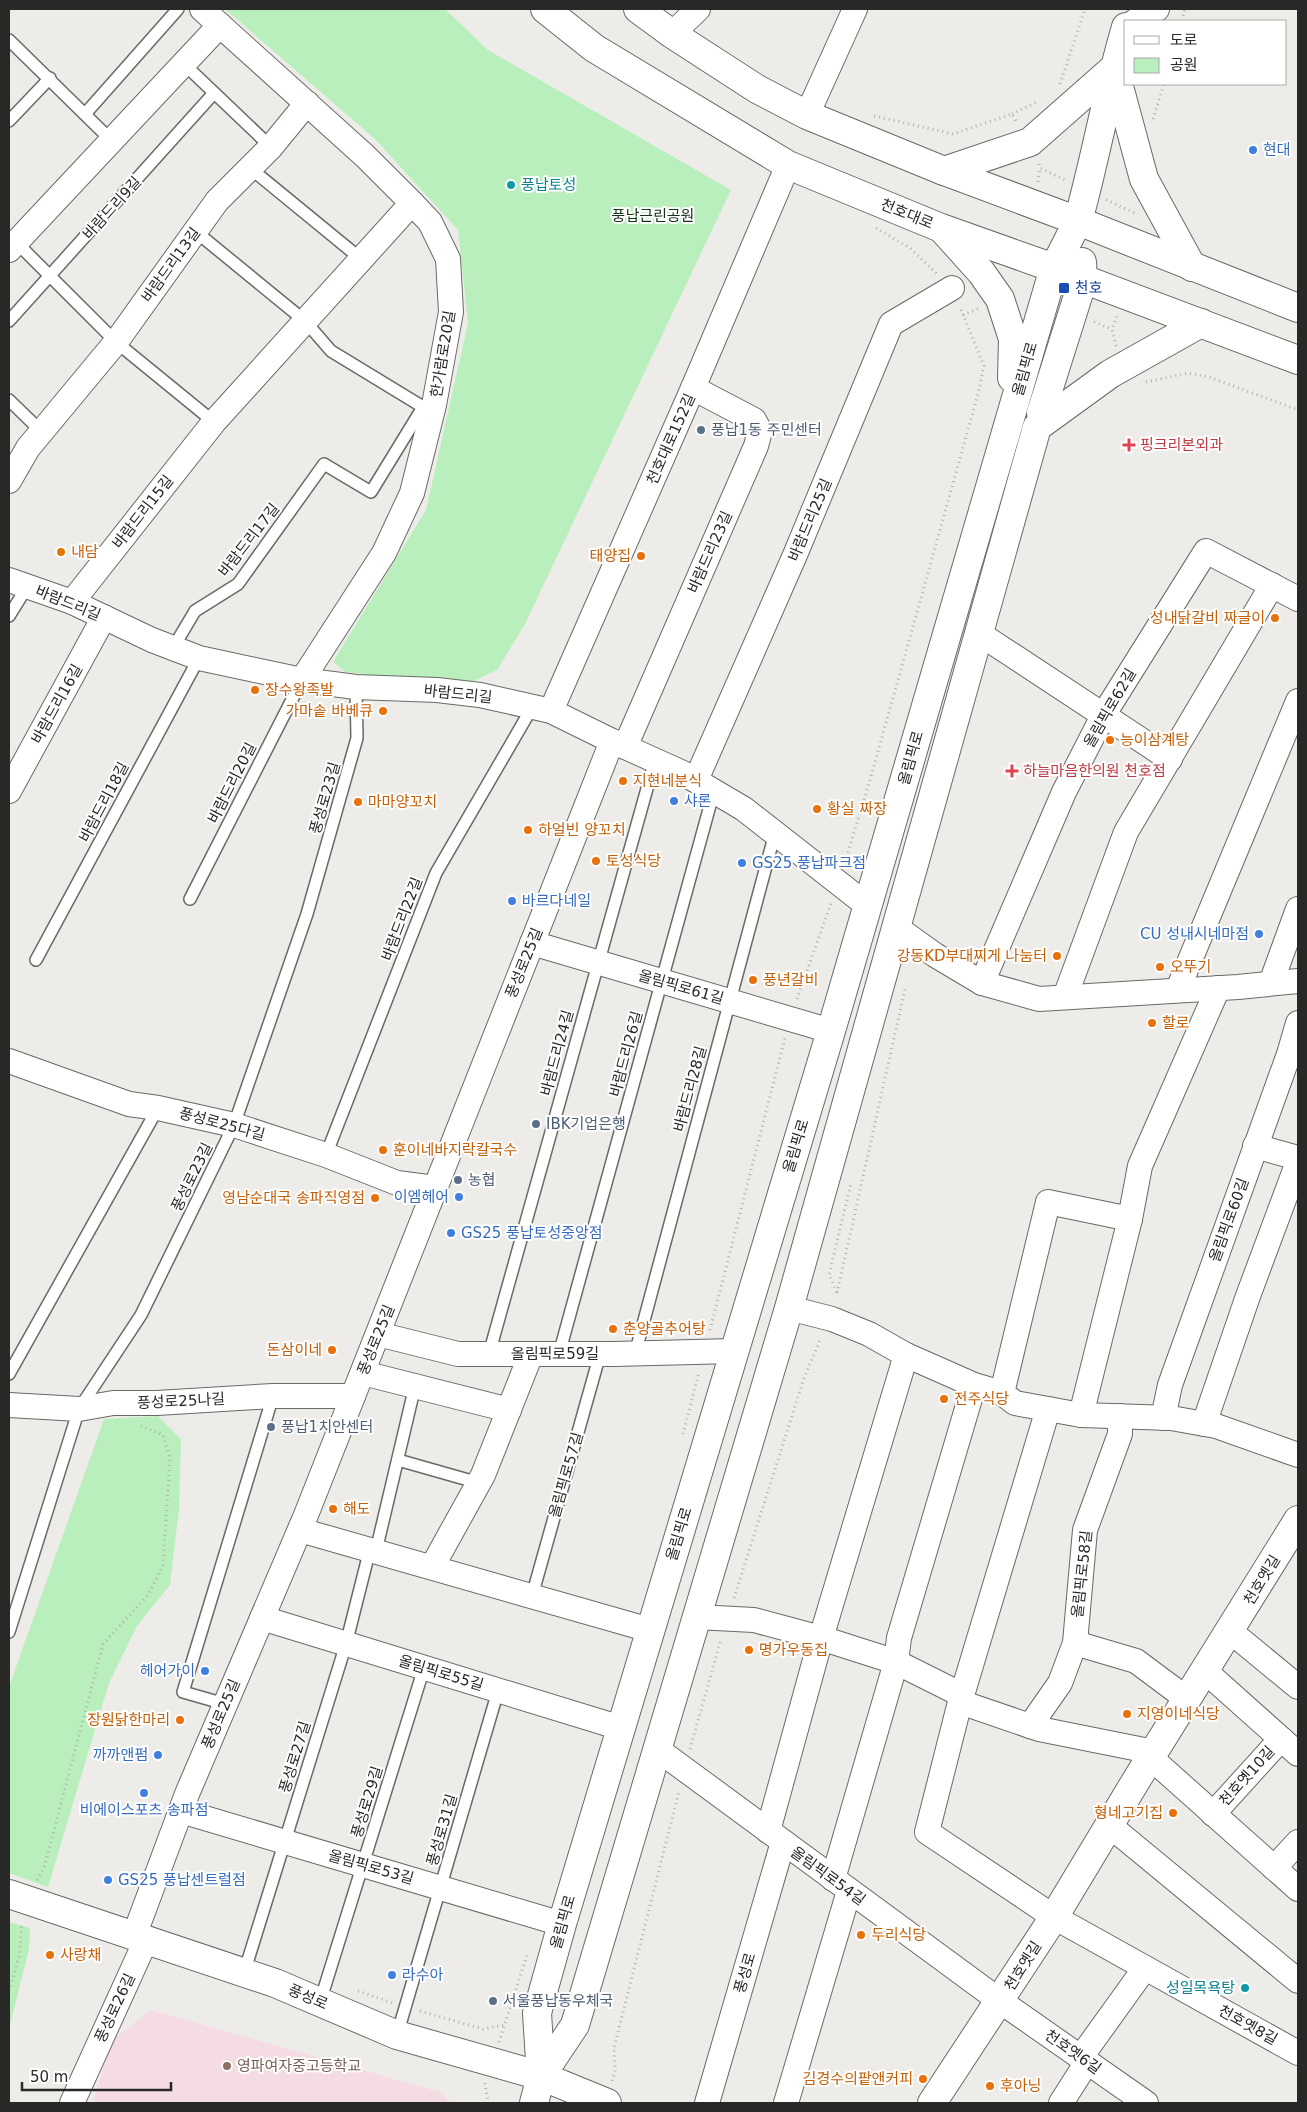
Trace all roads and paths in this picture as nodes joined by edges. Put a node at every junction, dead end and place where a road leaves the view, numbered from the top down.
1 (178, 9) edge
2 (202, 9) edge
3 (545, 9) edge
4 (638, 9) edge
5 (698, 9) edge
6 (855, 9) edge
7 (1085, 9) edge
8 (1157, 9) edge
9 (1137, 20) edge
10 (220, 25) junction
11 (672, 34) junction
12 (1124, 34) edge
13 (9, 40) edge
14 (184, 64) junction
15 (1114, 68) junction
16 (50, 78) junction
17 (1057, 92) dead end
18 (214, 94) junction
19 (1039, 101) dead end
20 (307, 103) junction
21 (85, 114) junction
22 (1012, 114) dead end
23 (807, 116) junction
24 (9, 121) edge
25 (112, 141) junction
26 (271, 147) junction
27 (788, 165) junction
28 (250, 168) junction
29 (944, 171) junction
30 (412, 203) junction
31 (1078, 221) junction
32 (868, 224) dead end
33 (942, 228) junction
34 (196, 231) junction
35 (12, 246) edge
36 (361, 259) junction
37 (1192, 266) junction
38 (1054, 268) junction
39 (50, 277) junction
40 (1083, 280) junction
41 (952, 288) junction
42 (988, 305) dead end
43 (1298, 308) edge
44 (963, 315) junction
45 (1117, 317) dead end
46 (9, 321) edge
47 (305, 322) junction
48 (1098, 323) dead end
49 (1201, 323) junction
50 (1112, 329) junction
51 (116, 342) junction
52 (1118, 351) dead end
53 (1298, 360) edge
54 (1026, 364) junction
55 (1141, 383) dead end
56 (693, 388) junction
57 (9, 400) edge
58 (428, 409) junction
59 (1298, 410) edge
60 (1011, 418) junction
61 (1039, 420) junction
62 (214, 422) junction
63 (42, 432) junction
64 (9, 481) edge
65 (18, 583) edge
66 (1272, 585) junction
67 (1298, 599) edge
68 (72, 602) junction
69 (9, 616) edge
70 (104, 617) junction
71 (980, 634) junction
72 (173, 648) junction
73 (199, 658) junction
74 (302, 680) junction
75 (356, 687) junction
76 (1298, 701) edge
77 (542, 708) junction
78 (1104, 714) junction
79 (618, 744) junction
80 (1170, 759) junction
81 (654, 760) junction
82 (705, 786) junction
83 (9, 791) edge
84 (774, 833) junction
85 (838, 883) junction
86 (190, 899) dead end
87 (868, 906) junction
88 (1298, 909) edge
89 (896, 926) junction
90 (532, 943) junction
91 (36, 960) dead end
92 (598, 962) junction
93 (661, 980) junction
94 (1298, 980) edge
95 (906, 983) dead end
96 (982, 983) junction
97 (1270, 984) junction
98 (1218, 988) junction
99 (1178, 989) junction
100 (1065, 997) junction
101 (729, 1001) junction
102 (790, 1018) junction
103 (1298, 1023) edge
104 (831, 1030) junction
105 (9, 1061) edge
106 (158, 1108) junction
107 (234, 1125) junction
108 (1254, 1146) junction
109 (326, 1155) junction
110 (1298, 1158) edge
111 (1298, 1162) edge
112 (436, 1188) junction
113 (1130, 1219) junction
114 (836, 1298) dead end
115 (789, 1308) junction
116 (378, 1334) junction
117 (822, 1335) dead end
118 (734, 1351) junction
119 (704, 1352) junction
120 (489, 1354) junction
121 (531, 1354) junction
122 (559, 1354) junction
123 (600, 1354) junction
124 (635, 1354) junction
125 (906, 1355) junction
126 (363, 1373) junction
127 (9, 1374) edge
128 (974, 1384) junction
129 (415, 1386) junction
130 (1002, 1393) junction
131 (272, 1396) junction
132 (354, 1396) junction
133 (114, 1403) junction
134 (9, 1405) edge
135 (79, 1409) junction
136 (1048, 1409) junction
137 (509, 1410) junction
138 (1081, 1416) junction
139 (1120, 1416) junction
140 (1163, 1418) junction
141 (1204, 1424) junction
142 (682, 1437) dead end
143 (1298, 1455) edge
144 (398, 1460) junction
145 (479, 1483) junction
146 (1296, 1527) edge
147 (300, 1530) junction
148 (373, 1550) junction
149 (432, 1568) junction
150 (532, 1596) junction
151 (262, 1618) junction
152 (696, 1618) junction
153 (727, 1619) junction
154 (650, 1630) junction
155 (1230, 1631) junction
156 (9, 1632) edge
157 (822, 1638) junction
158 (1075, 1643) junction
159 (346, 1644) junction
160 (896, 1662) junction
161 (424, 1668) junction
162 (1205, 1671) junction
163 (1298, 1687) edge
164 (498, 1690) junction
165 (961, 1699) junction
166 (1188, 1699) junction
167 (225, 1704) junction
168 (1030, 1726) junction
169 (621, 1728) junction
170 (1290, 1747) edge
171 (657, 1750) junction
172 (1152, 1755) junction
173 (684, 1770) junction
174 (180, 1811) junction
175 (1213, 1814) junction
176 (1109, 1825) junction
177 (775, 1836) junction
178 (285, 1842) junction
179 (1298, 1842) edge
180 (363, 1865) junction
181 (1274, 1868) junction
182 (841, 1885) junction
183 (442, 1888) junction
184 (1298, 1889) edge
185 (17, 1897) edge
186 (1054, 1917) junction
187 (550, 1920) junction
188 (140, 1938) junction
189 (1145, 1968) junction
190 (244, 1972) junction
191 (1298, 1981) edge
192 (9, 1991) edge
193 (320, 2002) junction
194 (1000, 2002) junction
195 (397, 2035) junction
196 (1298, 2053) edge
197 (1084, 2060) junction
198 (492, 2062) junction
199 (541, 2076) junction
200 (72, 2103) edge
201 (488, 2103) edge
202 (534, 2103) edge
203 (606, 2103) edge
204 (707, 2103) edge
205 (786, 2103) edge
206 (932, 2103) edge
207 (1061, 2103) edge
208 (1146, 2103) edge

1 - 21 lane
2 - 10 street, 한가람로20길
3 - 27 main road, 천호대로
4 - 11 main road
5 - 11 street
6 - 23 street
7 - 17 path
8 - 9 street
10 - 14 street
10 - 20 street, 한가람로20길
11 - 23 main road
12 - 15 main road, 올림픽로
13 - 16 lane
14 - 18 lane
14 - 25 street
15 - 29 main road
15 - 31 main road, 올림픽로
15 - 37 main road
16 - 21 lane
16 - 24 lane
18 - 26 lane
18 - 39 lane, 바람드리9길
19 - 22 path
20 - 26 street, 바람드리13길
20 - 30 street, 한가람로20길
21 - 25 lane
23 - 29 main road
25 - 35 street
26 - 28 street, 바람드리13길
27 - 33 main road, 천호대로
27 - 56 street, 천호대로152길
28 - 34 street, 바람드리13길
28 - 36 lane
29 - 31 main road
30 - 36 street, 바람드리15길
30 - 58 street, 한가람로20길
31 - 37 main road
31 - 38 main road, 올림픽로
31 - 40 main road, 올림픽로
32 - 41 path
33 - 38 main road, 천호대로
33 - 60 main road
34 - 47 lane
34 - 51 street, 바람드리13길
35 - 39 lane
36 - 47 street, 바람드리15길
37 - 43 main road
38 - 40 main road, 천호대로
38 - 54 main road, 올림픽로
39 - 46 lane, 바람드리9길
39 - 51 lane
40 - 49 main road, 천호대로
40 - 61 main road, 올림픽로
41 - 44 path
41 - 82 street, 바람드리25길
42 - 44 path
44 - 85 path
45 - 50 path
47 - 58 lane
47 - 62 street, 바람드리15길
48 - 50 path
49 - 53 main road, 천호대로
49 - 61 main road
50 - 52 path
51 - 62 lane
51 - 63 street, 바람드리13길
54 - 60 main road, 올림픽로
54 - 61 main road
55 - 59 path
56 - 77 street, 천호대로152길
56 - 79 street, 바람드리23길
57 - 63 lane
58 - 72 lane, 바람드리17길
58 - 74 street, 한가람로20길
60 - 87 main road, 올림픽로
61 - 71 main road, 올림픽로
62 - 68 street, 바람드리15길
63 - 64 street, 바람드리13길
65 - 68 street, 바람드리길
65 - 69 lane
66 - 67 street
66 - 78 street, 올림픽로62길
66 - 80 street
68 - 70 street, 바람드리길
70 - 72 street, 바람드리길
70 - 83 street, 바람드리16길
71 - 78 street
71 - 89 main road, 올림픽로
72 - 73 street, 바람드리길
73 - 74 street, 바람드리길
73 - 91 lane, 바람드리18길
74 - 75 street, 바람드리길
74 - 86 lane, 바람드리20길
75 - 77 street, 바람드리길
75 - 107 lane, 풍성로23길
76 - 99 street
77 - 79 street, 바람드리길
77 - 109 lane, 바람드리22길
78 - 80 street
78 - 96 street, 올림픽로62길
79 - 81 street, 바람드리길
79 - 90 street, 풍성로25길
80 - 100 street
81 - 82 street, 바람드리길
81 - 92 lane, 바람드리24길
82 - 84 street, 바람드리길
82 - 93 lane, 바람드리26길
84 - 85 street, 바람드리길
84 - 101 lane, 바람드리28길
85 - 87 street, 바람드리길
85 - 102 path
87 - 104 main road, 올림픽로
88 - 97 street
89 - 96 street
89 - 115 main road, 올림픽로
90 - 92 street, 올림픽로61길
90 - 112 street, 풍성로25길
92 - 93 street, 올림픽로61길
92 - 120 lane, 바람드리24길
93 - 101 street, 올림픽로61길
93 - 122 lane, 바람드리26길
94 - 97 street
95 - 114 path
96 - 100 street
97 - 98 street
98 - 99 street
98 - 113 street
99 - 100 street
101 - 102 street, 올림픽로61길
101 - 124 lane, 바람드리28길
102 - 104 street, 올림픽로61길
102 - 119 path
103 - 108 street, 올림픽로60길
104 - 118 main road, 올림픽로
105 - 106 street, 풍성로25다길
106 - 107 street, 풍성로25다길
106 - 127 lane
107 - 109 street, 풍성로25다길
107 - 135 lane, 풍성로23길
108 - 110 street
108 - 140 street, 올림픽로60길
109 - 112 street, 풍성로25다길
111 - 141 street
112 - 116 street, 풍성로25길
113 - 130 street
113 - 138 street
115 - 125 street
115 - 152 main road, 올림픽로
116 - 120 street, 올림픽로59길
116 - 126 street, 풍성로25길
117 - 153 path
118 - 119 street, 올림픽로59길
118 - 154 main road, 올림픽로
119 - 124 street, 올림픽로59길
119 - 142 path
120 - 121 street, 올림픽로59길
121 - 122 street, 올림픽로59길
121 - 137 street
122 - 123 street, 올림픽로59길
123 - 124 street, 올림픽로59길
123 - 150 lane, 올림픽로57길
125 - 128 street
125 - 157 street
126 - 129 street
126 - 132 street, 풍성로25길
128 - 130 street
128 - 160 street
129 - 137 street
129 - 144 lane, 풍성로27길
130 - 136 street
131 - 132 street, 풍성로25나길
131 - 133 street, 풍성로25나길
131 - 167 lane
132 - 147 street, 풍성로25길
133 - 135 street, 풍성로25나길
133 - 185 path
134 - 135 street, 풍성로25나길
135 - 156 lane, 풍성로23길
136 - 138 street
136 - 165 street
137 - 145 street
138 - 139 street
139 - 140 street
139 - 158 street, 올림픽로58길
140 - 141 street
141 - 143 street
144 - 145 lane
144 - 148 lane, 풍성로27길
145 - 149 street
146 - 155 main road, 천호옛길
147 - 148 street
147 - 151 street, 풍성로25길
148 - 149 street
148 - 159 lane, 풍성로27길
149 - 150 street
150 - 154 street
151 - 159 street, 올림픽로55길
151 - 167 street, 풍성로25길
152 - 153 street
152 - 171 main road, 올림픽로
153 - 157 street
153 - 173 path
154 - 169 main road, 올림픽로
155 - 162 main road, 천호옛길
155 - 163 street
157 - 160 street
157 - 177 street
158 - 166 street
158 - 168 street, 올림픽로58길
159 - 161 street, 올림픽로55길
159 - 178 lane, 풍성로27길
160 - 165 street
160 - 182 street
161 - 164 street, 올림픽로55길
161 - 180 lane, 풍성로29길
162 - 166 main road, 천호옛길
162 - 170 street
164 - 169 street, 올림픽로55길
164 - 183 lane, 풍성로31길
165 - 168 street
165 - 186 street
166 - 172 main road, 천호옛길
167 - 174 street, 풍성로25길
168 - 172 street
169 - 187 main road, 올림픽로
170 - 175 street, 천호옛10길
171 - 173 street, 올림픽로54길
171 - 199 main road, 올림픽로
172 - 175 street, 천호옛10길
172 - 176 main road, 천호옛길
173 - 177 street, 올림픽로54길
173 - 203 path
174 - 178 street, 올림픽로53길
174 - 188 street, 풍성로25길
175 - 181 street, 천호옛10길
176 - 186 main road, 천호옛길
176 - 191 street
177 - 182 street, 올림픽로54길
177 - 204 street, 풍성로
178 - 180 street, 올림픽로53길
178 - 190 lane, 풍성로27길
179 - 181 street
180 - 183 street, 올림픽로53길
180 - 193 lane, 풍성로29길
181 - 184 street, 천호옛10길
182 - 194 street, 올림픽로54길
182 - 205 street
183 - 187 street, 올림픽로53길
183 - 195 lane, 풍성로31길
185 - 188 main road, 풍성로
185 - 192 path
186 - 189 street, 천호옛8길
186 - 194 main road, 천호옛길
187 - 198 path
187 - 199 main road, 올림픽로
188 - 190 main road, 풍성로
188 - 200 street, 풍성로26길
189 - 196 street, 천호옛8길
189 - 197 street
190 - 193 main road, 풍성로
193 - 195 main road, 풍성로
194 - 197 street, 천호옛6길
194 - 206 main road, 천호옛길
195 - 198 main road, 풍성로
197 - 207 street
197 - 208 street, 천호옛6길
198 - 199 main road, 풍성로
198 - 201 path
199 - 202 main road, 올림픽로
199 - 203 main road, 풍성로

